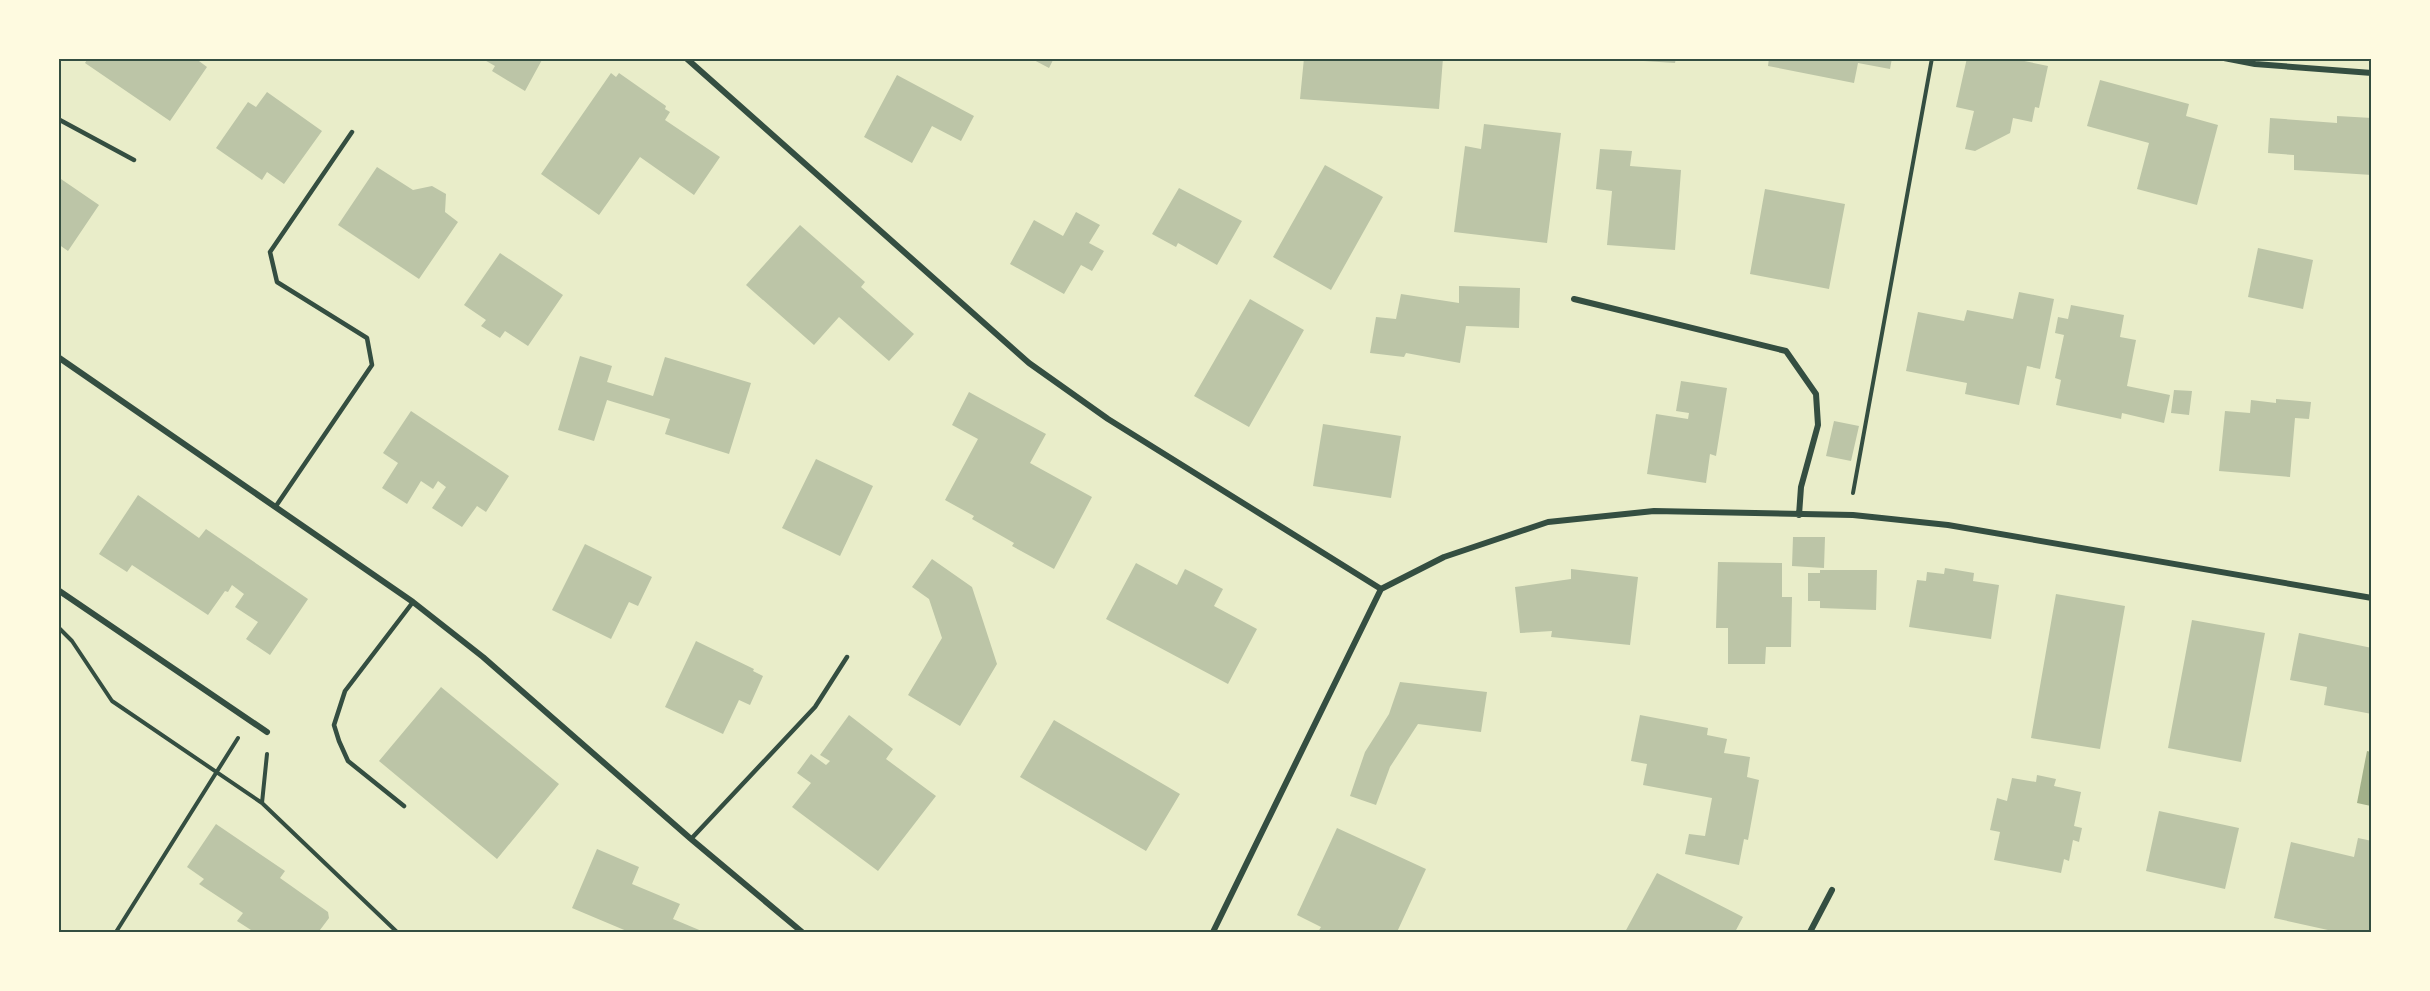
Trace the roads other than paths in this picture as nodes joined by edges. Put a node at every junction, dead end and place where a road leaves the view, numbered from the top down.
1 (686, 58) edge
2 (2224, 58) edge
3 (2372, 73) edge
4 (58, 119) edge
5 (352, 132) dead end
6 (134, 160) dead end
7 (1574, 299) dead end
8 (58, 357) edge
9 (276, 506) junction
10 (1798, 515) junction
11 (1381, 589) junction
12 (58, 590) edge
13 (2372, 598) edge
14 (413, 603) junction
15 (848, 657) dead end
16 (267, 732) road end
17 (404, 806) dead end
18 (691, 839) junction
19 (1832, 890) dead end
20 (794, 926) junction
21 (790, 933) edge
22 (802, 933) edge
23 (1213, 933) edge
24 (1810, 933) edge

1 - 11 street
2 - 3 street
4 - 6 lane
5 - 9 lane
7 - 10 street
8 - 9 street
9 - 14 street
10 - 11 street
10 - 13 street
11 - 23 street
12 - 16 street
14 - 17 lane
14 - 18 street
15 - 18 lane
18 - 20 street
19 - 24 street
20 - 21 lane
20 - 22 street

